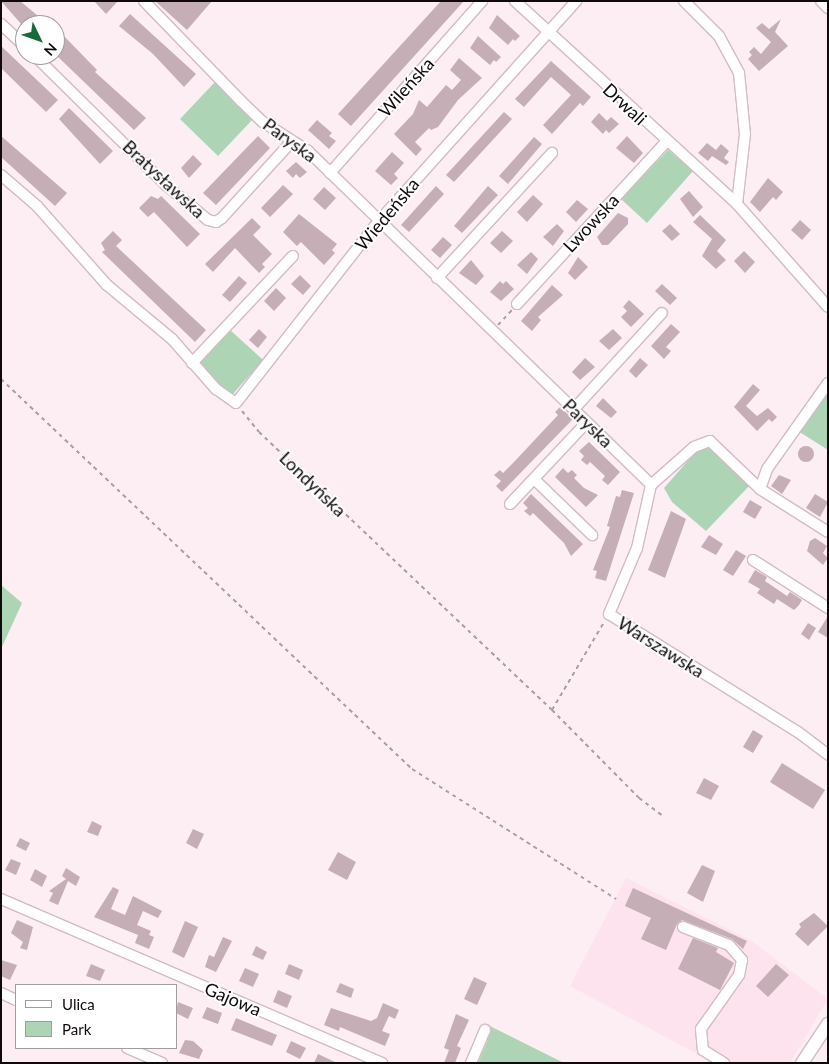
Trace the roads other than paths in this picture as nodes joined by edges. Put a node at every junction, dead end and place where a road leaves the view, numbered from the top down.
1 (144, 1) edge
2 (482, 1) edge
3 (515, 1) edge
4 (576, 1) edge
5 (684, 1) edge
6 (821, 1) edge
7 (828, 8) edge
8 (1, 24) edge
9 (548, 33) junction
10 (15, 37) edge
11 (44, 65) edge
12 (292, 141) junction
13 (666, 142) junction
14 (552, 153) dead end
15 (330, 172) junction
16 (1, 175) edge
17 (737, 204) junction
18 (378, 222) junction
19 (293, 256) dead end
20 (437, 278) junction
21 (517, 304) road end
22 (828, 307) edge
23 (662, 313) dead end
24 (192, 363) junction
25 (828, 383) edge
26 (574, 409) junction
27 (587, 422) junction
28 (534, 479) junction
29 (651, 485) junction
30 (760, 488) junction
31 (510, 504) dead end
32 (828, 532) edge
33 (592, 535) dead end
34 (753, 560) dead end
35 (828, 608) edge
36 (828, 755) edge
37 (1, 899) edge
38 (683, 927) dead end
39 (1, 993) edge
40 (15, 1000) edge
41 (828, 1024) edge
42 (485, 1030) dead end
43 (129, 1049) edge
44 (162, 1063) edge
45 (382, 1063) edge
46 (471, 1063) edge
47 (724, 1063) edge
48 (802, 1063) edge

1 - 12 street, Paryska
2 - 15 street, Wileńska
3 - 9 street, Drwali
4 - 9 street, Wiedeńska
5 - 17 street
6 - 7 street
8 - 10 street
9 - 13 street, Drwali
9 - 18 street, Wiedeńska
11 - 12 street, Bratysławska
12 - 15 street, Paryska
13 - 17 street, Drwali
13 - 21 street, Lwowska
14 - 20 street
15 - 18 street, Paryska
16 - 24 street
17 - 22 street, Drwali
18 - 20 street, Paryska
18 - 24 street, Wiedeńska
19 - 24 street
20 - 26 street, Paryska
23 - 26 street
25 - 30 street
26 - 27 street, Paryska
27 - 28 street
27 - 29 street, Paryska
28 - 31 street
28 - 33 street
29 - 30 street
29 - 36 street, Warszawska
30 - 32 street
34 - 35 street
37 - 45 street, Gajowa
38 - 47 street
39 - 40 street
41 - 48 main road
42 - 46 street
43 - 44 street

